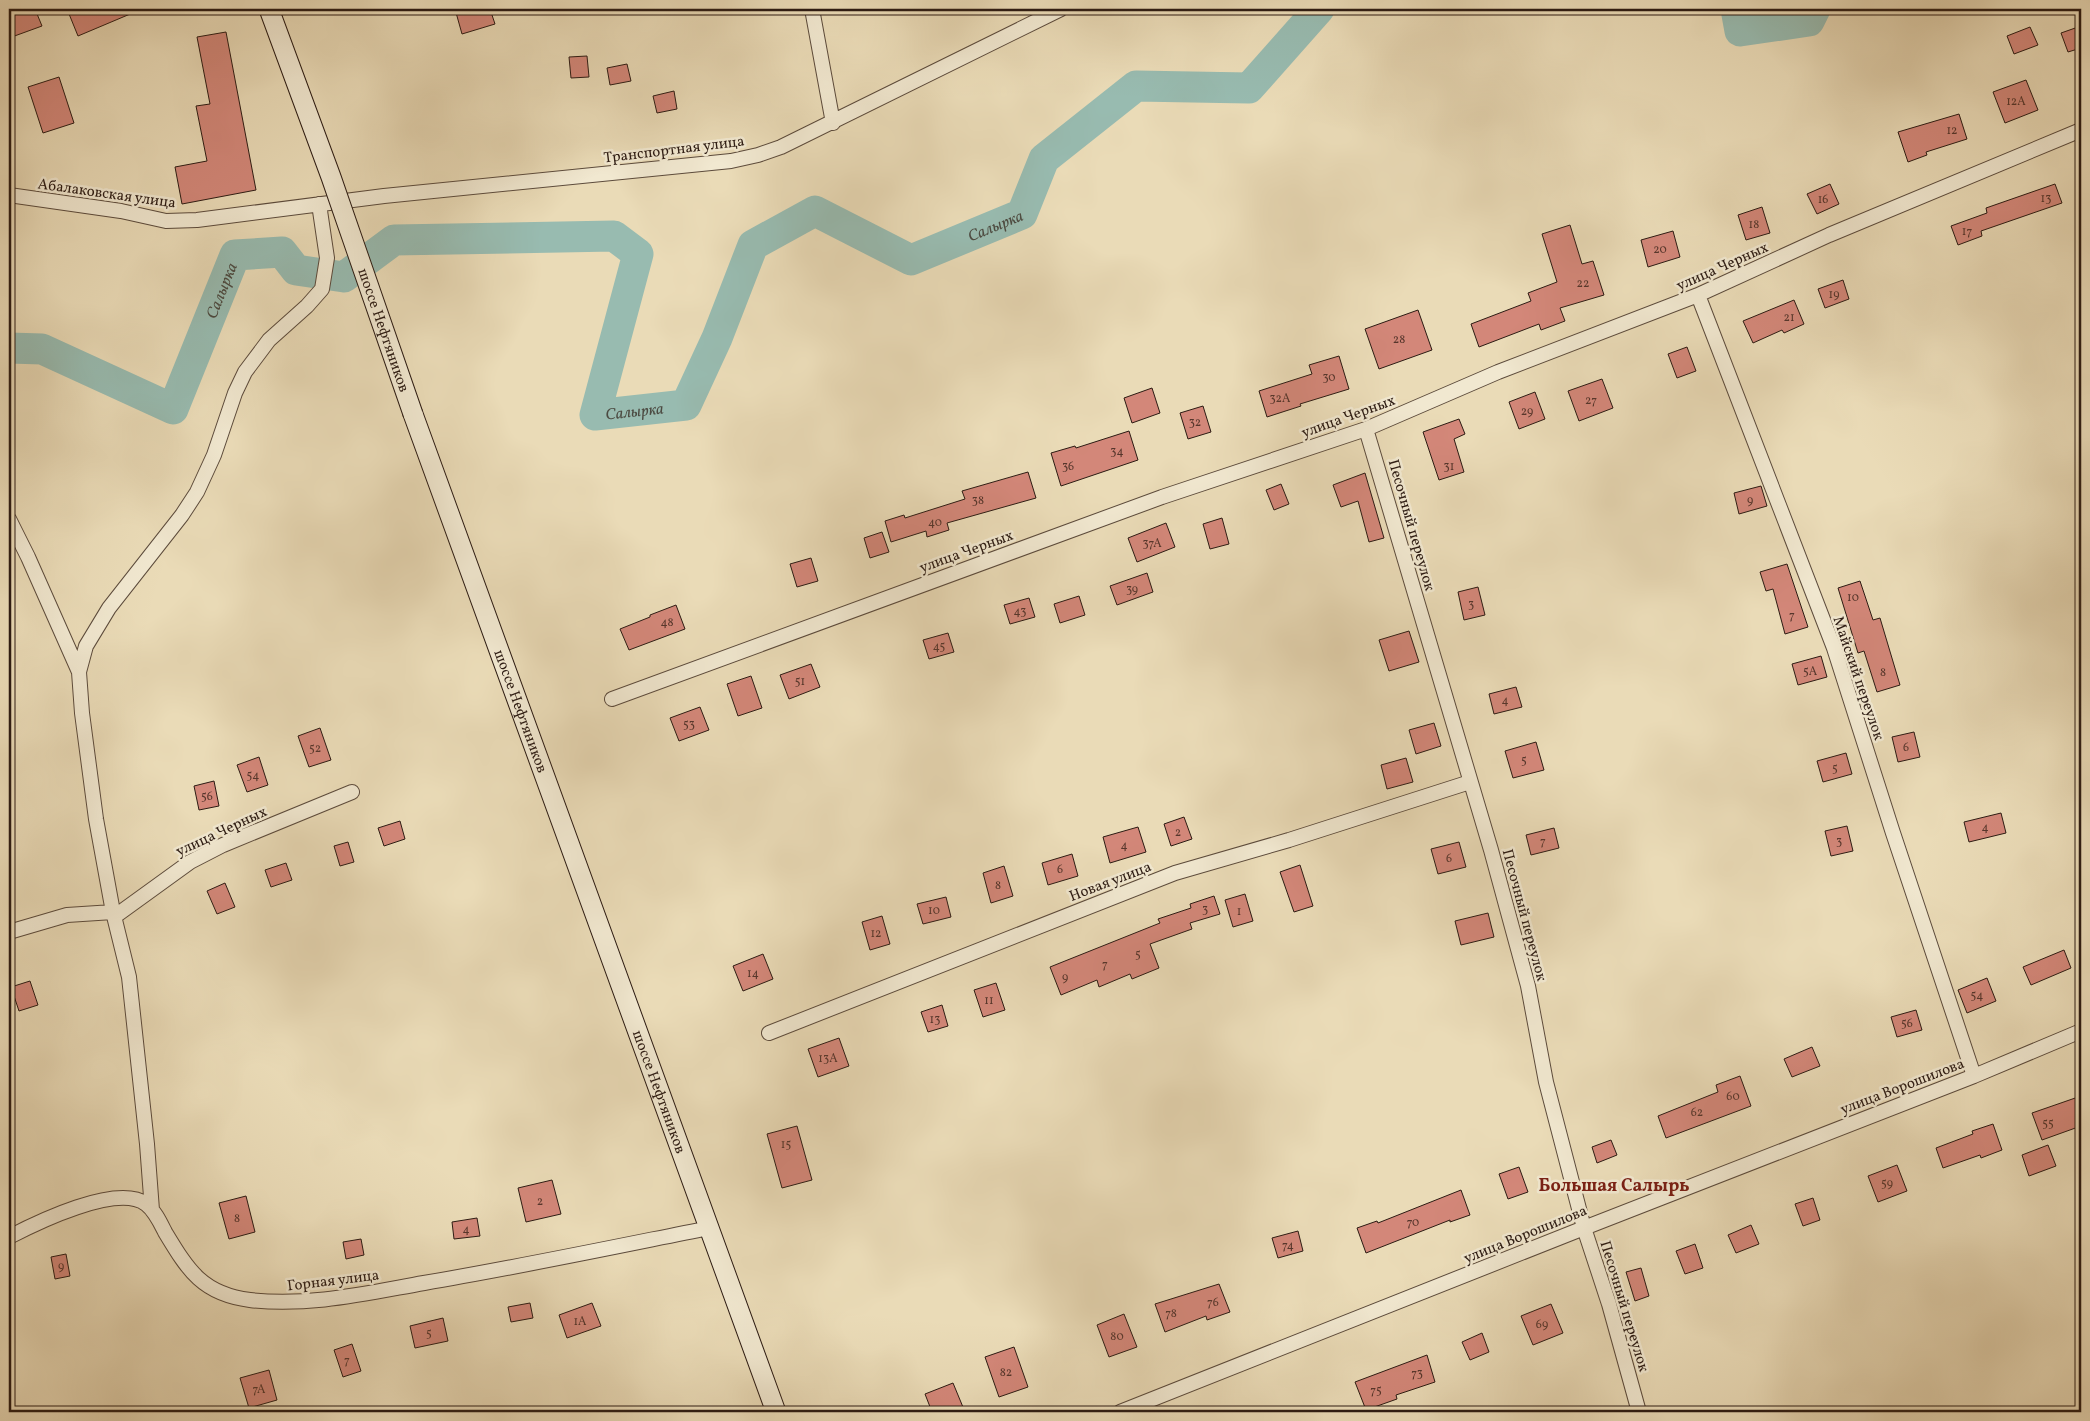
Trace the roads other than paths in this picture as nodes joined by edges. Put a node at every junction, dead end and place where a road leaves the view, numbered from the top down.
1 (269, 9) edge
2 (812, 9) edge
3 (1061, 9) edge
4 (833, 123) junction
5 (2081, 130) edge
6 (9, 195) edge
7 (319, 204) junction
8 (1698, 296) junction
9 (1366, 429) junction
10 (9, 520) edge
11 (79, 672) junction
12 (612, 699) dead end
13 (1470, 782) junction
14 (352, 792) dead end
15 (114, 914) junction
16 (9, 932) edge
17 (2081, 1031) edge
18 (769, 1033) dead end
19 (1974, 1076) junction
20 (152, 1210) junction
21 (709, 1228) junction
22 (1584, 1228) junction
23 (9, 1237) edge
24 (776, 1412) edge
25 (1120, 1412) edge
26 (1639, 1412) edge

1 - 21 main road, шоссе Нефтяников, bridge
2 - 4 street
3 - 4 street, Транспортная улица
4 - 7 street, Транспортная улица
5 - 8 street, улица Черных
6 - 7 street, Абалаковская улица
7 - 11 street
8 - 9 street, улица Черных
8 - 19 street, Майский переулок
9 - 12 street, улица Черных
9 - 13 street, Песочный переулок
10 - 11 street
11 - 15 street
13 - 18 street, Новая улица
13 - 22 street, Песочный переулок
14 - 15 street, улица Черных
15 - 16 street
15 - 20 street
17 - 19 street, улица Ворошилова
19 - 22 street, улица Ворошилова
20 - 21 street, Горная улица
20 - 23 street
21 - 24 main road, шоссе Нефтяников
22 - 25 street, улица Ворошилова
22 - 26 street, Песочный переулок

